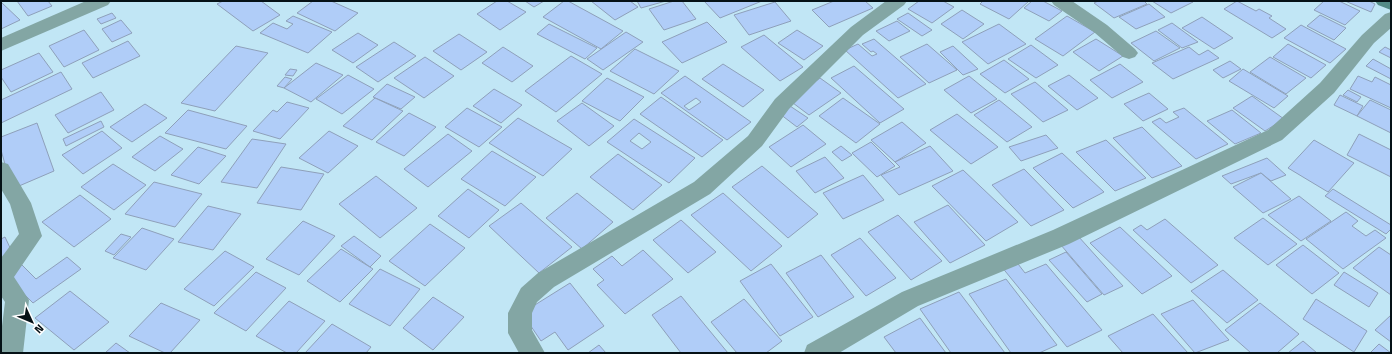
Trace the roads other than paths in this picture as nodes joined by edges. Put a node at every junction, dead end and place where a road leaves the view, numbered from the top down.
1 (59, 1) edge
2 (102, 1) edge
3 (898, 1) edge
4 (1060, 1) edge
5 (1384, 1) edge
6 (1391, 4) edge
7 (1391, 18) edge
8 (39, 27) junction
9 (1, 45) edge
10 (1129, 53) dead end
11 (1, 170) edge
12 (1, 277) edge
13 (11, 353) edge
14 (533, 353) edge
15 (816, 353) edge

1 - 8 street
2 - 8 street
3 - 14 street
4 - 10 street
5 - 6 street
7 - 15 street
8 - 9 street
11 - 12 street
12 - 13 street

